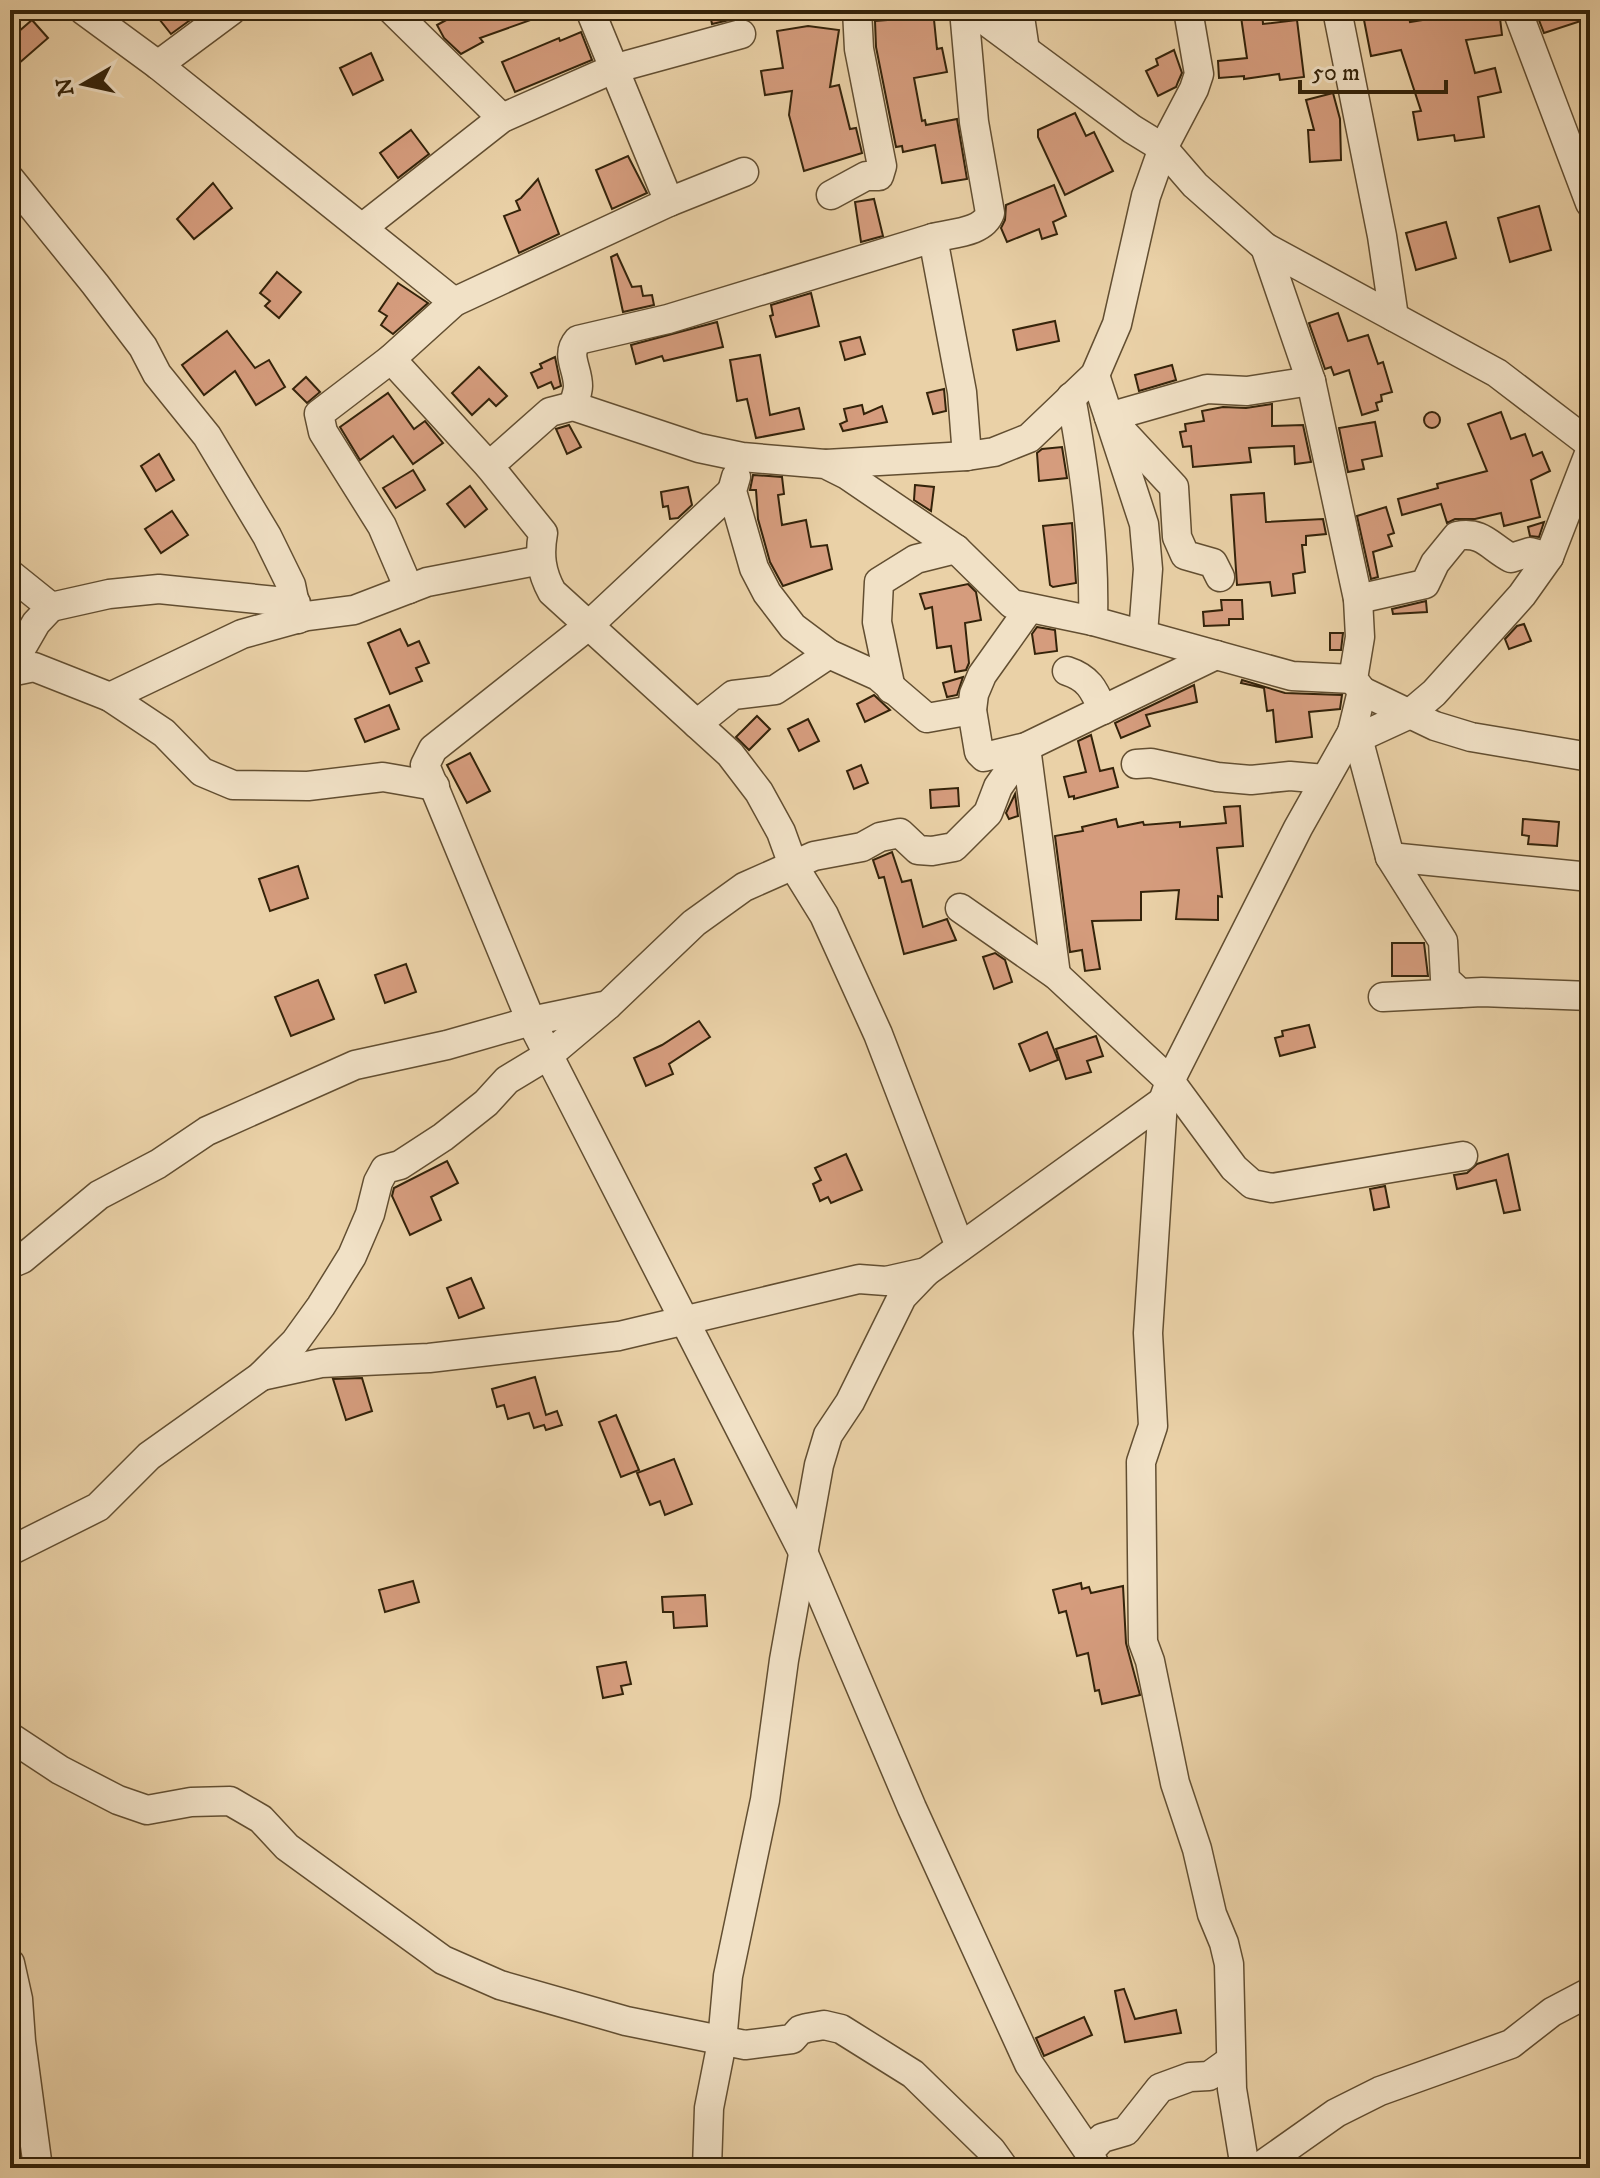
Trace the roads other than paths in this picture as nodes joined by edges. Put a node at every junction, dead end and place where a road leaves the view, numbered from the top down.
1 (83, 10) edge
2 (232, 10) edge
3 (590, 10) edge
4 (857, 10) edge
5 (964, 10) edge
6 (971, 10) edge
7 (1019, 10) edge
8 (1188, 10) edge
9 (1337, 10) edge
10 (1517, 10) edge
11 (397, 11) edge
12 (741, 34) dead end
13 (1025, 50) junction
14 (158, 65) junction
15 (613, 69) junction
16 (502, 118) junction
17 (1163, 148) junction
18 (744, 172) dead end
19 (10, 179) edge
20 (831, 195) dead end
21 (669, 202) junction
22 (1590, 203) edge
23 (362, 228) junction
24 (933, 238) junction
25 (1265, 247) junction
26 (454, 302) junction
27 (1394, 317) junction
28 (391, 359) junction
29 (1095, 375) junction
30 (1311, 381) junction
31 (1071, 397) junction
32 (573, 406) junction
33 (1109, 417) junction
34 (1590, 444) edge
35 (1590, 451) edge
36 (967, 456) junction
37 (742, 457) junction
38 (825, 464) junction
39 (489, 466) junction
40 (732, 491) junction
41 (956, 549) junction
42 (1549, 557) junction
43 (541, 560) junction
44 (10, 574) edge
45 (1220, 577) dead end
46 (409, 589) junction
47 (1358, 599) junction
48 (51, 607) junction
49 (1029, 609) junction
50 (297, 611) junction
51 (1093, 621) junction
52 (588, 626) junction
53 (1143, 634) junction
54 (829, 654) junction
55 (1216, 655) junction
56 (10, 670) edge
57 (1067, 671) dead end
58 (1358, 685) junction
59 (891, 689) junction
60 (110, 697) junction
61 (972, 710) junction
62 (1103, 710) junction
63 (1408, 715) junction
64 (697, 724) junction
65 (1355, 735) junction
66 (1026, 747) junction
67 (1590, 757) edge
68 (1136, 764) dead end
69 (1325, 779) junction
70 (435, 786) junction
71 (1390, 857) junction
72 (793, 865) junction
73 (1590, 877) edge
74 (960, 908) dead end
75 (1056, 975) junction
76 (1460, 993) junction
77 (1590, 996) edge
78 (1383, 997) dead end
79 (608, 1005) junction
80 (531, 1021) junction
81 (550, 1054) junction
82 (1166, 1091) junction
83 (1463, 1156) dead end
84 (960, 1247) junction
85 (10, 1264) edge
86 (926, 1272) junction
87 (685, 1322) junction
88 (260, 1377) junction
89 (10, 1551) edge
90 (804, 1554) junction
91 (10, 1737) edge
92 (10, 1963) edge
93 (1590, 1992) edge
94 (722, 2042) junction
95 (1224, 2076) junction
96 (1092, 2160) edge
97 (38, 2168) edge
98 (707, 2168) edge
99 (1004, 2168) edge
100 (1245, 2168) edge
101 (1258, 2168) edge

1 - 14 street
2 - 14 street
3 - 15 street
4 - 20 street
5 - 24 street
6 - 13 street
7 - 13 street
8 - 17 street
9 - 27 street
10 - 22 street
11 - 16 street
12 - 15 street
13 - 17 street
14 - 23 street
15 - 16 street
15 - 21 street
16 - 23 street
17 - 25 street
17 - 29 street
18 - 21 street
19 - 50 street
21 - 26 street
23 - 26 street
24 - 32 street
24 - 36 street
25 - 27 street
25 - 30 street
26 - 28 street
27 - 34 street
28 - 39 street
28 - 46 street
29 - 31 street
29 - 33 street
30 - 33 street
30 - 47 street
31 - 36 street
31 - 51 street
32 - 37 street
32 - 39 street
33 - 45 street
33 - 53 street
35 - 42 street
36 - 38 street
37 - 38 street
37 - 40 street
38 - 41 street
39 - 43 street
40 - 52 street
40 - 54 street
41 - 49 street
41 - 59 street
42 - 47 street
42 - 63 street
43 - 46 street
43 - 52 street
44 - 48 street
46 - 50 street
47 - 58 street
48 - 50 street
48 - 56 street
49 - 51 street
49 - 61 street
50 - 60 street
51 - 53 street
52 - 64 street
52 - 70 street
53 - 55 street
54 - 59 street
54 - 64 street
55 - 58 street
55 - 62 street
56 - 60 street
57 - 62 street
58 - 63 street
58 - 65 street
59 - 61 street
60 - 70 street
61 - 66 street
62 - 66 street
63 - 65 street
63 - 67 street
64 - 72 street
65 - 69 street
65 - 71 street
66 - 72 street
66 - 75 street
68 - 69 street
69 - 82 street
70 - 80 street
71 - 73 street
71 - 76 street
72 - 79 street
72 - 84 street
74 - 75 street
75 - 82 street
76 - 77 street
76 - 78 street
79 - 80 street
79 - 81 street
80 - 81 street
80 - 85 street
81 - 87 street
81 - 88 street
82 - 83 street
82 - 84 street
82 - 95 street
84 - 86 street
86 - 87 street
86 - 90 street
87 - 88 street
87 - 90 street
88 - 89 street
90 - 94 street
90 - 96 street
91 - 94 street
92 - 97 street
93 - 101 street
94 - 98 street
94 - 99 street
95 - 96 street
95 - 100 street

